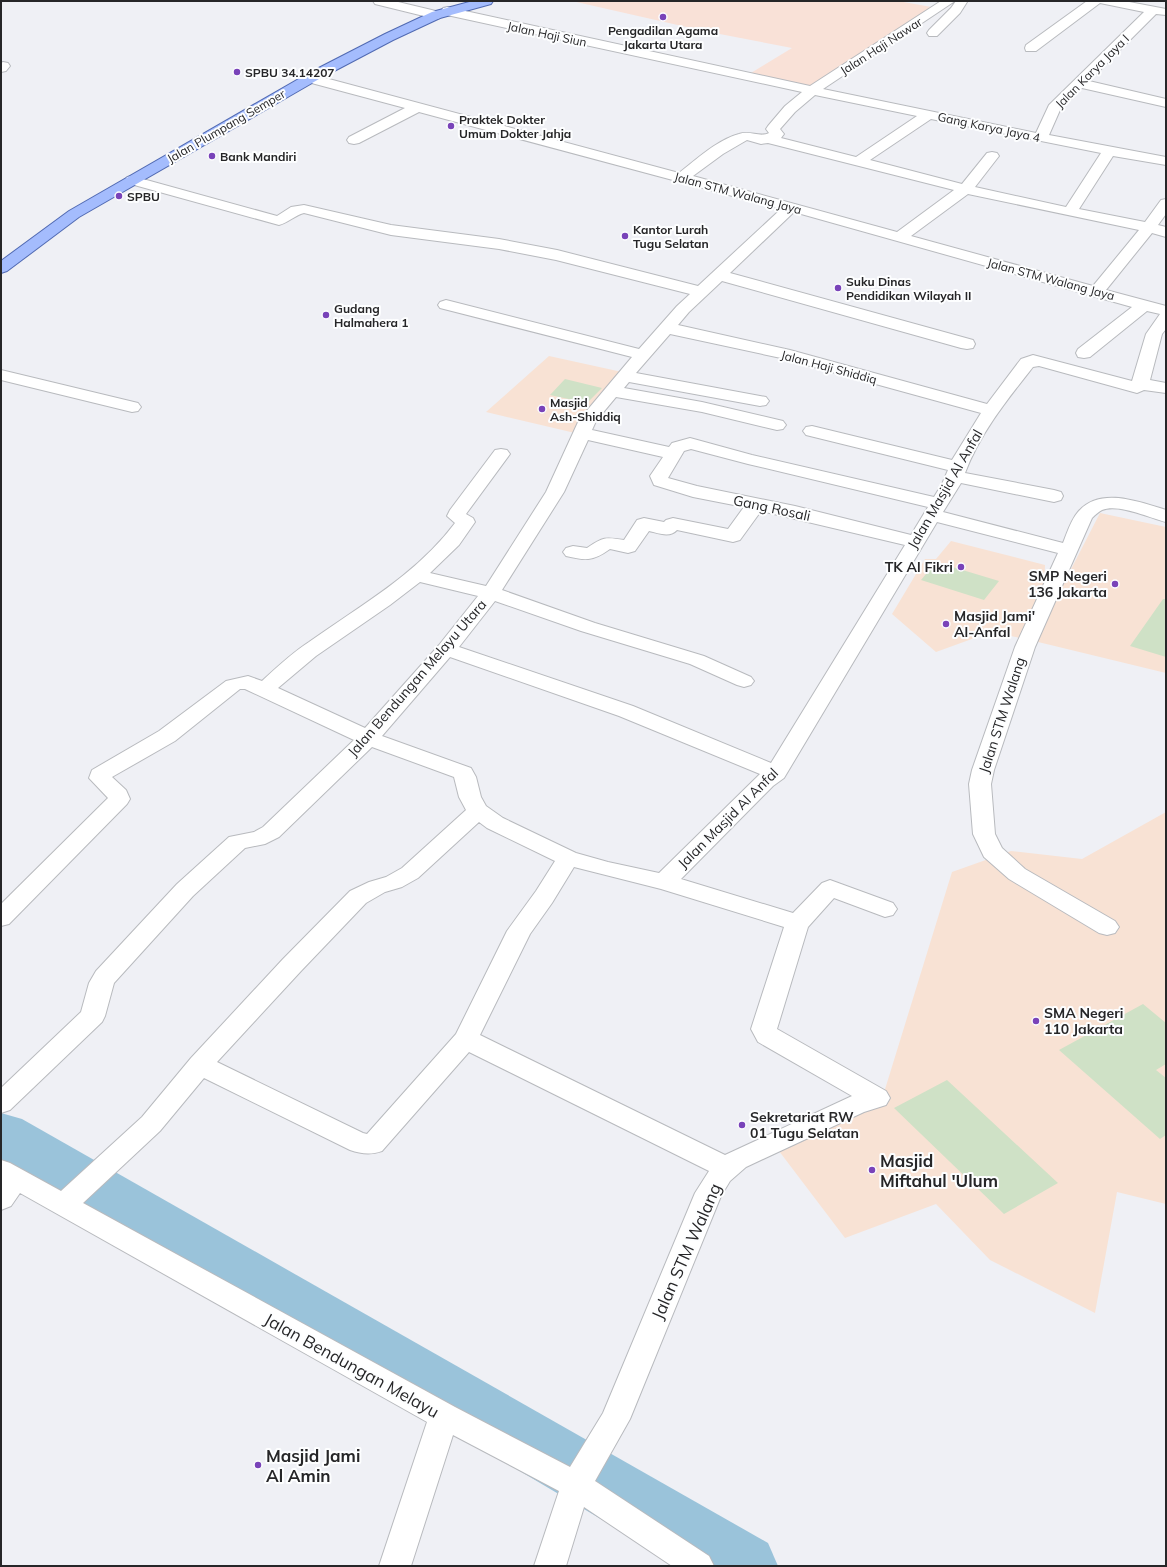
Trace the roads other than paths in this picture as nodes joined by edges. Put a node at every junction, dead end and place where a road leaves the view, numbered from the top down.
1 (379, 1) edge
2 (487, 1) edge
3 (949, 1) edge
4 (961, 1) edge
5 (1095, 1) edge
6 (1104, 1) edge
7 (1162, 11) edge
8 (442, 13) junction
9 (932, 33) dead end
10 (1031, 48) dead end
11 (310, 78) junction
12 (1079, 83) junction
13 (812, 90) junction
14 (1164, 100) edge
15 (417, 107) junction
16 (929, 114) junction
17 (1041, 138) junction
18 (770, 139) junction
19 (354, 140) dead end
20 (1109, 151) junction
21 (992, 156) dead end
22 (1166, 161) edge
23 (858, 162) junction
24 (681, 178) junction
25 (132, 180) junction
26 (965, 189) junction
27 (1165, 205) edge
28 (791, 207) junction
29 (1070, 212) junction
30 (1149, 227) junction
31 (1166, 232) edge
32 (899, 237) junction
33 (1, 268) edge
34 (720, 274) junction
35 (1097, 291) junction
36 (702, 292) junction
37 (446, 305) dead end
38 (1144, 305) junction
39 (1166, 310) edge
40 (1166, 317) edge
41 (667, 328) junction
42 (967, 344) dead end
43 (1084, 353) dead end
44 (643, 355) junction
45 (1, 375) edge
46 (625, 376) junction
47 (1140, 384) junction
48 (1166, 388) edge
49 (612, 391) junction
50 (760, 401) dead end
51 (132, 407) dead end
52 (990, 410) junction
53 (777, 425) dead end
54 (812, 431) dead end
55 (582, 433) junction
56 (501, 454) dead end
57 (674, 454) junction
58 (955, 471) junction
59 (1054, 496) dead end
60 (756, 504) junction
61 (935, 509) junction
62 (1166, 516) edge
63 (916, 542) junction
64 (1069, 550) junction
65 (573, 552) dead end
66 (417, 576) junction
67 (491, 593) junction
68 (446, 649) junction
69 (744, 681) dead end
70 (264, 690) junction
71 (368, 738) junction
72 (776, 773) junction
73 (478, 811) junction
74 (568, 858) junction
75 (664, 882) junction
76 (885, 909) dead end
77 (1, 918) edge
78 (797, 924) junction
79 (1107, 927) dead end
80 (466, 1039) junction
81 (200, 1065) junction
82 (2, 1102) edge
83 (727, 1168) junction
84 (6, 1183) edge
85 (64, 1204) junction
86 (444, 1416) junction
87 (580, 1480) junction
88 (395, 1566) edge
89 (550, 1566) edge
90 (698, 1566) edge

1 - 8 street, Jalan Haji Siun
2 - 8 main road, Jalan Plumpang Semper
3 - 13 street, Jalan Haji Nawar
4 - 9 street
5 - 10 street
6 - 7 street
7 - 12 street, Jalan Karya Jaya I
8 - 11 main road, Jalan Plumpang Semper
8 - 13 street, Jalan Haji Siun
11 - 15 street, Jalan STM Walang Jaya
11 - 25 main road, Jalan Plumpang Semper
12 - 14 street
12 - 17 street, Jalan Karya Jaya I
13 - 16 street, Gang Karya Jaya 4
13 - 18 street, Jalan Haji Nawar
15 - 19 street
15 - 24 street, Jalan STM Walang Jaya
16 - 17 street, Gang Karya Jaya 4
16 - 23 street
17 - 20 street, Gang Karya Jaya 4
18 - 23 street
18 - 24 street
20 - 22 street, Gang Karya Jaya 4
20 - 29 street
21 - 26 street
23 - 26 street
24 - 28 street, Jalan STM Walang Jaya
25 - 33 main road, Jalan Plumpang Semper
25 - 36 street
26 - 29 street
26 - 32 street
27 - 30 street
28 - 32 street, Jalan STM Walang Jaya
28 - 34 street, Jalan Bendungan Melayu Utara
29 - 30 street
30 - 31 street
30 - 35 street
32 - 35 street, Jalan STM Walang Jaya
34 - 36 street, Jalan Bendungan Melayu Utara
34 - 42 street
35 - 38 street, Jalan STM Walang Jaya
36 - 41 street, Jalan Bendungan Melayu Utara
37 - 44 street
38 - 39 street, Jalan STM Walang Jaya
38 - 43 street
40 - 47 street
41 - 44 street, Jalan Bendungan Melayu Utara
41 - 52 street, Jalan Haji Shiddiq
44 - 46 street, Jalan Bendungan Melayu Utara
45 - 51 street
46 - 49 street, Jalan Bendungan Melayu Utara
46 - 50 street
47 - 48 street
47 - 52 street, Jalan Masjid Al Anfal
49 - 53 street
49 - 55 street, Jalan Bendungan Melayu Utara
52 - 58 street, Jalan Masjid Al Anfal
54 - 58 street
55 - 57 street
55 - 67 street, Jalan Bendungan Melayu Utara
56 - 66 street
57 - 60 street, Gang Rosali
57 - 61 street
58 - 59 street
58 - 61 street, Jalan Masjid Al Anfal
60 - 63 street, Gang Rosali
60 - 65 street
61 - 63 street, Jalan Masjid Al Anfal
61 - 64 street
62 - 64 street, Jalan STM Walang
63 - 72 street, Jalan Masjid Al Anfal
64 - 79 street, Jalan STM Walang
66 - 67 street
66 - 70 street
67 - 68 street, Jalan Bendungan Melayu Utara
67 - 69 street
68 - 71 street, Jalan Bendungan Melayu Utara
68 - 72 street
70 - 71 street
70 - 77 street
71 - 73 street
71 - 82 street, Jalan Bendungan Melayu Utara
72 - 75 street, Jalan Masjid Al Anfal
73 - 74 street
73 - 81 street
74 - 75 street
74 - 80 street
75 - 78 street
76 - 78 street
78 - 83 street, Jalan STM Walang
80 - 81 street
80 - 83 street
81 - 85 street
83 - 87 street, Jalan STM Walang
84 - 85 street, Jalan Bendungan Melayu
85 - 86 street, Jalan Bendungan Melayu
86 - 87 street, Jalan Bendungan Melayu
86 - 88 street
87 - 89 street, Jalan STM Walang
87 - 90 street, Jalan Bendungan Melayu

